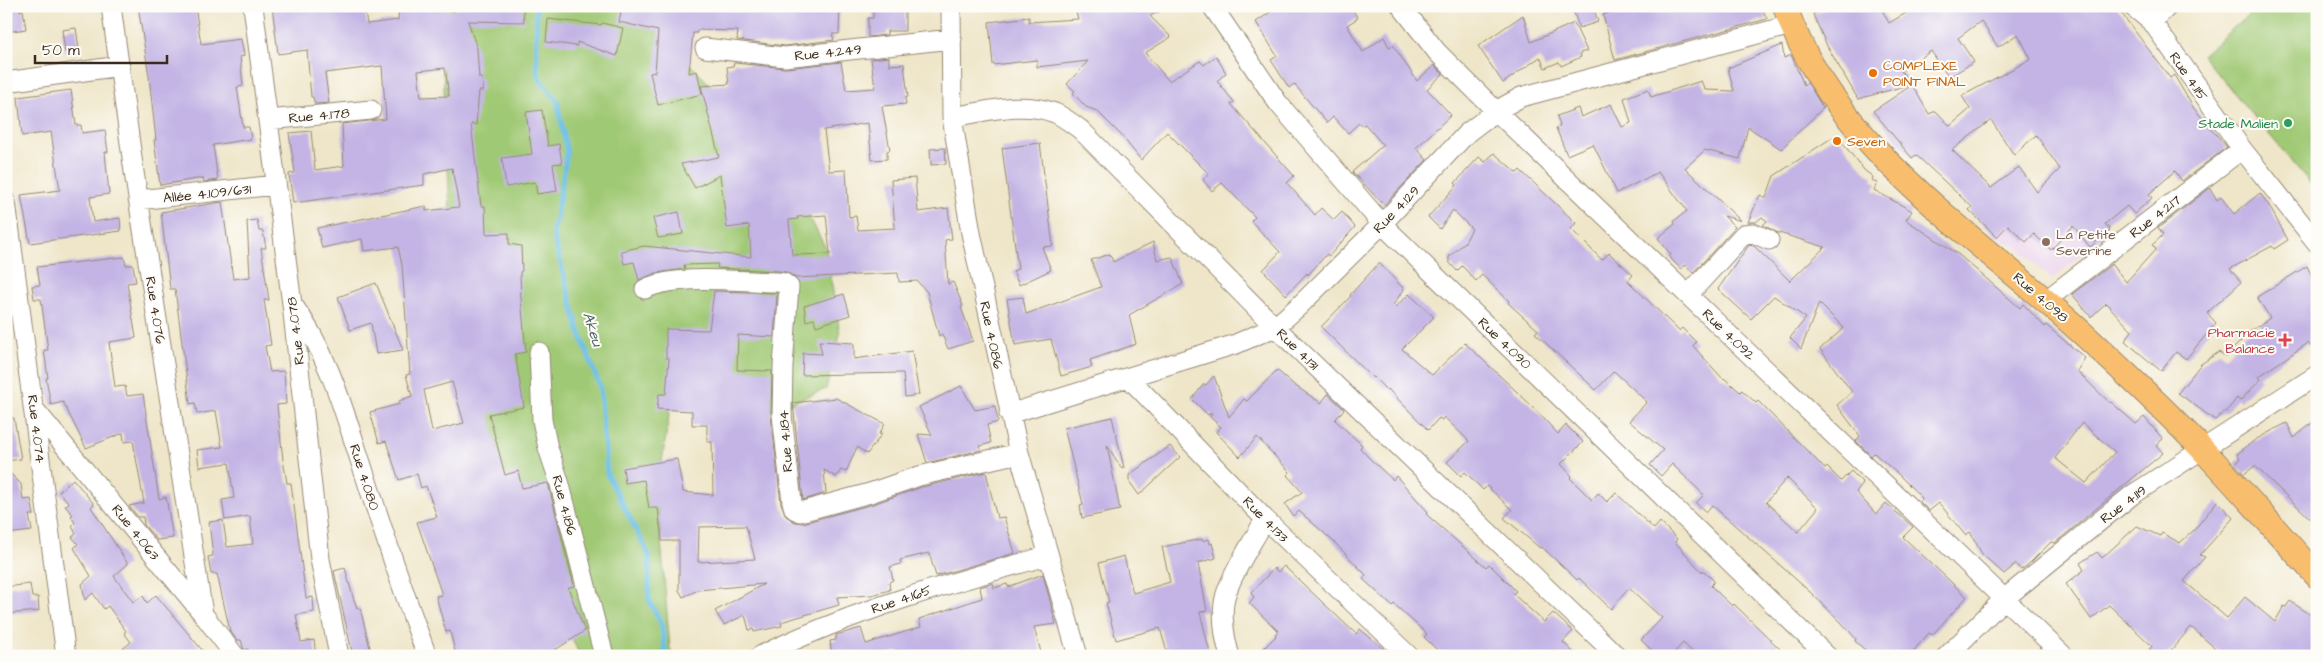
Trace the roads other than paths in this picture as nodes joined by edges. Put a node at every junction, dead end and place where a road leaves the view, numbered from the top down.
1 (112, 6) edge
2 (253, 6) edge
3 (951, 6) edge
4 (1212, 6) edge
5 (1401, 6) edge
6 (2132, 6) edge
7 (2168, 6) edge
8 (1788, 15) edge
9 (2152, 22) junction
10 (952, 39) junction
11 (705, 48) dead end
12 (120, 66) junction
13 (6, 82) edge
14 (371, 110) dead end
15 (1496, 110) junction
16 (952, 117) junction
17 (268, 120) junction
18 (2242, 149) junction
19 (276, 185) junction
20 (138, 200) junction
21 (6, 202) edge
22 (1382, 224) junction
23 (1770, 240) dead end
24 (2317, 243) edge
25 (645, 289) dead end
26 (1688, 295) junction
27 (2045, 301) junction
28 (292, 304) junction
29 (1275, 326) junction
30 (539, 352) dead end
31 (2317, 375) edge
32 (1129, 378) junction
33 (35, 410) junction
34 (1009, 414) junction
35 (2202, 448) junction
36 (1019, 453) junction
37 (1265, 519) junction
38 (1047, 556) junction
39 (2317, 576) edge
40 (2004, 599) junction
41 (204, 614) junction
42 (66, 656) edge
43 (235, 656) edge
44 (338, 656) edge
45 (427, 656) edge
46 (604, 656) edge
47 (760, 656) edge
48 (1078, 656) edge
49 (1230, 656) edge
50 (1408, 656) edge
51 (1617, 656) edge
52 (1827, 656) edge
53 (1947, 656) edge
54 (2064, 656) edge

1 - 12 street, Rue 4.076
2 - 17 street, Rue 4.078
3 - 10 street, Rue 4.086
4 - 22 street, Rue 4.090
5 - 15 street, Rue 4.092
6 - 9 street, Rue 4.115
7 - 9 street
8 - 15 street, Rue 4.129
8 - 27 main road, Rue 4.098
9 - 18 street, Rue 4.115
10 - 11 street, Rue 4.249
10 - 16 street, Rue 4.086
12 - 13 street
12 - 20 street, Rue 4.076
14 - 17 street, Rue 4.178
15 - 22 street, Rue 4.129
15 - 26 street, Rue 4.092
16 - 29 street, Rue 4.131
16 - 34 street, Rue 4.086
17 - 19 street, Rue 4.078
18 - 24 street, Rue 4.115
18 - 27 street, Rue 4.217
19 - 20 street, Allée 4.109/631
19 - 28 street, Rue 4.078
20 - 41 street, Rue 4.076
21 - 33 street, Rue 4.074
22 - 29 street, Rue 4.129
22 - 52 street, Rue 4.090
23 - 26 street
25 - 36 street, Rue 4.184
26 - 40 street, Rue 4.092
27 - 35 main road, Rue 4.098
28 - 44 street, Rue 4.078
28 - 45 street, Rue 4.080
29 - 32 street, Rue 4.129
29 - 51 street, Rue 4.131
30 - 46 street, Rue 4.186
31 - 35 street, Rue 4.119
32 - 34 street, Rue 4.129
32 - 37 street, Rue 4.133
33 - 41 street, Rue 4.063
33 - 42 street, Rue 4.074
34 - 36 street, Rue 4.086
35 - 39 main road, Rue 4.098
35 - 40 street, Rue 4.119
36 - 38 street, Rue 4.086
37 - 49 street
37 - 50 street, Rue 4.133
38 - 47 street, Rue 4.165
38 - 48 street, Rue 4.086
40 - 53 street, Rue 4.119
40 - 54 street, Rue 4.092
41 - 43 street, Rue 4.063

